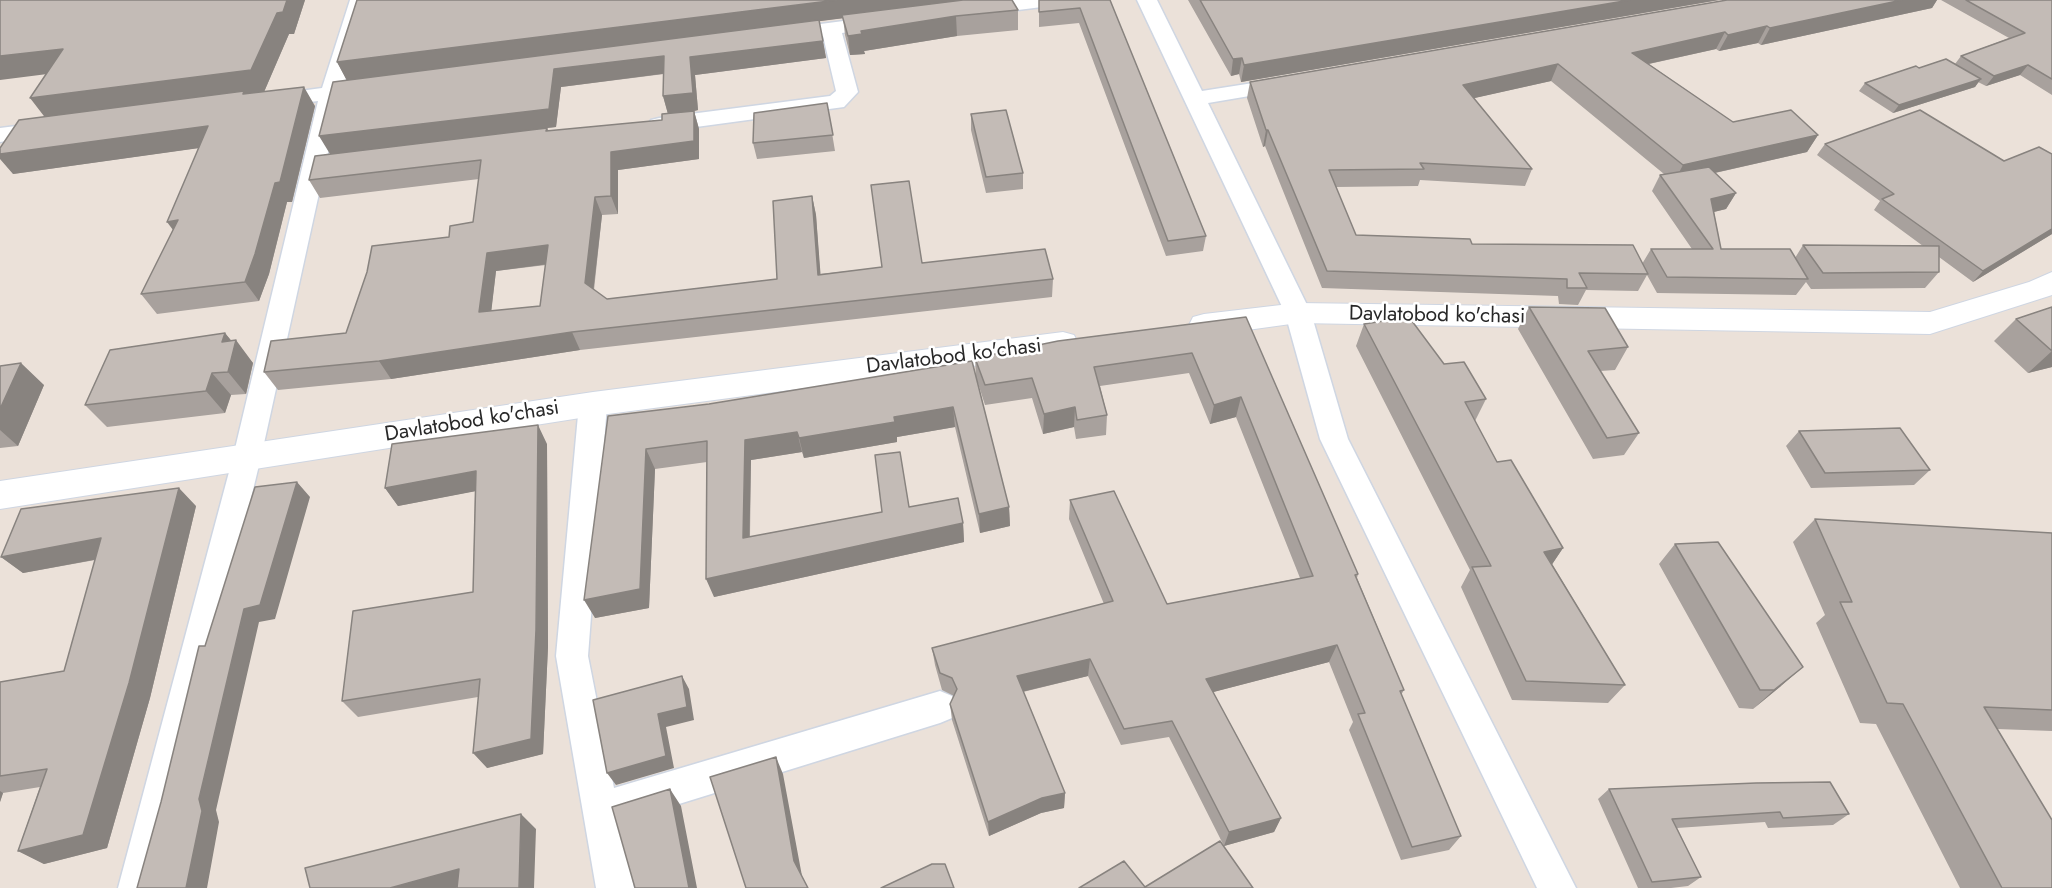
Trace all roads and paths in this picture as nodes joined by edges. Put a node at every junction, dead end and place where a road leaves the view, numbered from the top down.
1 (360, 0) edge
2 (1050, 0) edge
3 (1147, 0) edge
4 (958, 12) edge
5 (900, 19) edge
6 (831, 28) junction
7 (759, 38) edge
8 (1300, 81) edge
9 (390, 85) edge
10 (331, 93) junction
11 (1195, 99) junction
12 (248, 104) edge
13 (71, 126) edge
14 (640, 128) edge
15 (0, 135) edge
16 (2052, 282) edge
17 (1298, 313) junction
18 (1181, 328) edge
19 (1087, 340) edge
20 (593, 404) junction
21 (247, 457) junction
22 (0, 495) edge
23 (939, 707) dead end
24 (601, 810) junction
25 (136, 888) edge
26 (615, 888) edge
27 (1557, 888) edge

1 - 10 street
2 - 4 street
3 - 11 street
5 - 6 street
6 - 7 street
6 - 14 street
8 - 11 street
9 - 10 street
10 - 12 street
10 - 21 street
11 - 17 street
13 - 15 street
16 - 17 street, Davlatobod ko'chasi
17 - 18 street, Davlatobod ko'chasi
17 - 27 street
19 - 20 street, Davlatobod ko'chasi
20 - 21 street, Davlatobod ko'chasi
20 - 24 street
21 - 22 street, Davlatobod ko'chasi
21 - 25 street
23 - 24 street
24 - 26 street

